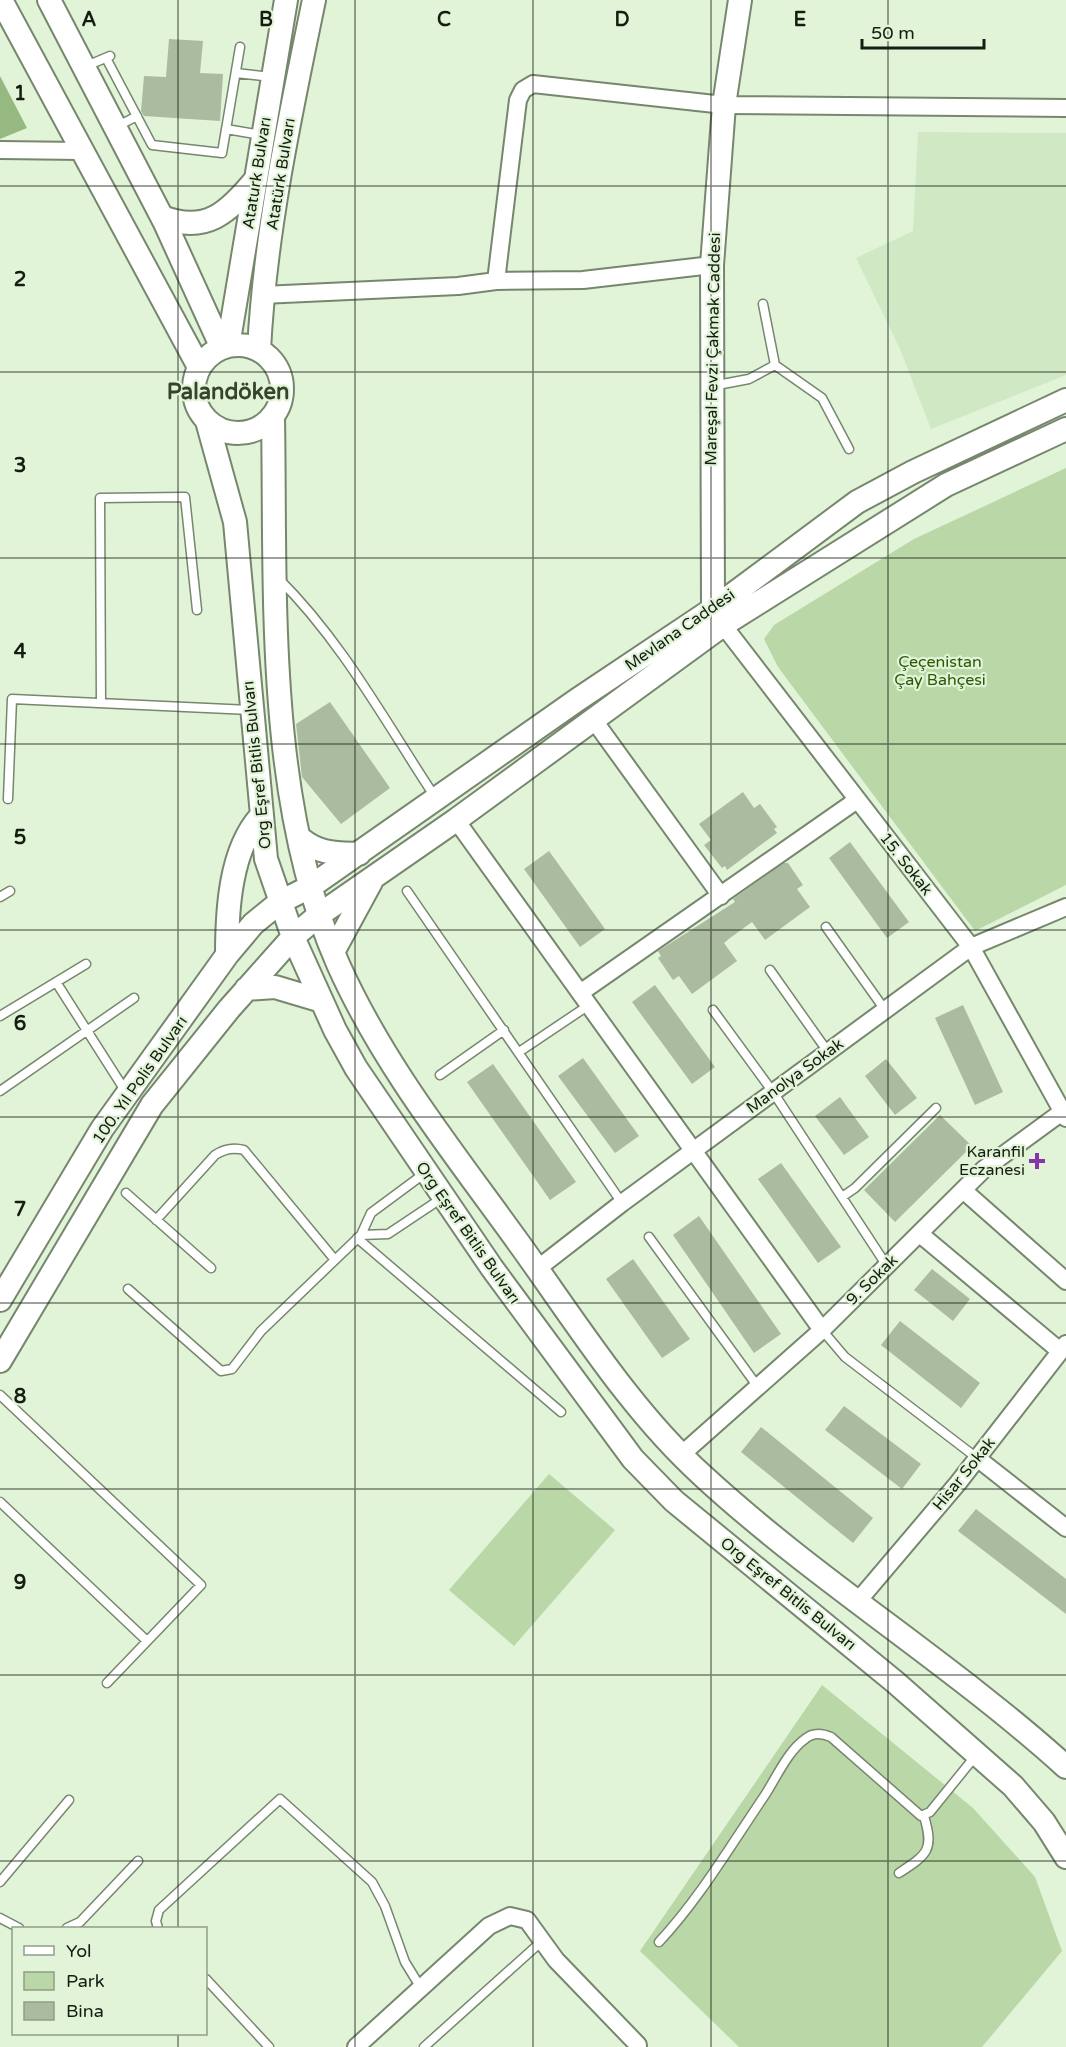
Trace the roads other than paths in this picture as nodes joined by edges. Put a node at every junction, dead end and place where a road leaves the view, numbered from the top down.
1 (1, 0) edge
2 (49, 0) edge
3 (286, 0) edge
4 (314, 0) edge
5 (740, 0) edge
6 (240, 47) dead end
7 (84, 68) junction
8 (236, 73) junction
9 (273, 78) junction
10 (724, 105) junction
11 (1066, 108) edge
12 (137, 116) junction
13 (115, 127) junction
14 (226, 129) junction
15 (263, 136) junction
16 (0, 150) edge
17 (82, 151) junction
18 (256, 179) junction
19 (162, 217) junction
20 (711, 265) junction
21 (495, 280) junction
22 (262, 295) junction
23 (763, 304) dead end
24 (225, 347) junction
25 (259, 350) junction
26 (775, 365) junction
27 (199, 367) junction
28 (712, 386) junction
29 (1066, 400) edge
30 (273, 416) junction
31 (207, 421) junction
32 (1066, 429) edge
33 (849, 449) dead end
34 (276, 576) junction
35 (197, 610) dead end
36 (718, 617) junction
37 (101, 703) junction
38 (251, 710) junction
39 (593, 719) junction
40 (8, 799) dead end
41 (436, 800) junction
42 (857, 800) junction
43 (260, 817) junction
44 (456, 820) junction
45 (301, 839) junction
46 (359, 854) junction
47 (374, 877) junction
48 (310, 887) junction
49 (9, 891) dead end
50 (407, 891) dead end
51 (721, 896) junction
52 (0, 897) edge
53 (280, 902) junction
54 (1066, 907) edge
55 (319, 915) junction
56 (826, 927) dead end
57 (293, 937) junction
58 (971, 947) junction
59 (333, 952) junction
60 (227, 955) junction
61 (87, 964) dead end
62 (770, 970) dead end
63 (56, 982) junction
64 (246, 989) junction
65 (134, 998) dead end
66 (584, 999) junction
67 (322, 1001) junction
68 (713, 1010) dead end
69 (885, 1010) junction
70 (0, 1016) edge
71 (504, 1030) junction
72 (86, 1032) junction
73 (519, 1052) junction
74 (828, 1052) junction
75 (440, 1076) dead end
76 (0, 1090) edge
77 (773, 1092) junction
78 (128, 1094) junction
79 (936, 1108) dead end
80 (1065, 1112) edge
81 (692, 1151) junction
82 (426, 1172) junction
83 (963, 1190) junction
84 (126, 1193) dead end
85 (445, 1196) junction
86 (842, 1197) junction
87 (622, 1203) junction
88 (156, 1220) junction
89 (920, 1234) junction
90 (359, 1237) junction
91 (649, 1237) dead end
92 (335, 1260) junction
93 (887, 1266) junction
94 (211, 1268) dead end
95 (537, 1269) junction
96 (1066, 1281) edge
97 (129, 1289) dead end
98 (0, 1300) edge
99 (822, 1330) junction
100 (1063, 1347) edge
101 (0, 1361) edge
102 (758, 1387) junction
103 (0, 1395) edge
104 (561, 1412) dead end
105 (681, 1455) junction
106 (977, 1458) junction
107 (0, 1502) edge
108 (1066, 1528) edge
109 (858, 1601) junction
110 (147, 1641) junction
111 (107, 1683) dead end
112 (977, 1754) junction
113 (1066, 1767) edge
114 (69, 1800) dead end
115 (924, 1816) junction
116 (1066, 1857) edge
117 (138, 1861) dead end
118 (899, 1873) dead end
119 (0, 1882) edge
120 (0, 1918) edge
121 (16, 1927) edge
122 (71, 1927) edge
123 (158, 1927) edge
124 (542, 1941) junction
125 (659, 1941) dead end
126 (207, 1980) edge
127 (421, 1988) junction
128 (638, 2045) dead end
129 (269, 2047) edge
130 (356, 2047) edge
131 (424, 2047) edge

1 - 17 main road
2 - 7 main road
3 - 9 main road, Ataturk Bulvarı
4 - 22 main road, Atatürk Bulvarı
5 - 10 main road, Mareşal Fevzi Çakmak Caddesi
6 - 8 lane
7 - 12 lane
7 - 13 main road
8 - 9 lane
8 - 14 lane
9 - 15 main road, Ataturk Bulvarı
10 - 11 street
10 - 20 main road, Mareşal Fevzi Çakmak Caddesi
10 - 21 street
12 - 13 lane
12 - 14 lane
13 - 19 main road
14 - 15 lane
15 - 18 main road, Ataturk Bulvarı
16 - 17 street
17 - 27 main road
18 - 19 main road
18 - 24 main road, Ataturk Bulvarı
19 - 24 main road
20 - 21 street
20 - 28 main road, Mareşal Fevzi Çakmak Caddesi
21 - 22 street
22 - 25 main road, Atatürk Bulvarı
23 - 26 lane
24 - 25 main road
24 - 27 main road
25 - 30 main road
26 - 28 lane
26 - 33 lane
27 - 31 main road
28 - 36 main road, Mareşal Fevzi Çakmak Caddesi
29 - 36 main road, Mevlana Caddesi
30 - 31 main road
30 - 34 main road
31 - 38 main road, Org Eşref Bitlis Bulvarı
32 - 36 main road, Mevlana Caddesi
34 - 41 lane
34 - 45 main road
35 - 37 lane
36 - 39 main road, Mevlana Caddesi
36 - 41 main road, Mevlana Caddesi
36 - 42 street, 15. Sokak
37 - 38 lane
37 - 40 lane
38 - 43 main road, Org Eşref Bitlis Bulvarı
39 - 44 main road, Mevlana Caddesi
39 - 51 street
41 - 46 main road, Mevlana Caddesi
42 - 51 street
42 - 58 street, 15. Sokak
43 - 53 main road, Org Eşref Bitlis Bulvarı
43 - 60 main road
44 - 47 main road, Mevlana Caddesi
44 - 66 street
45 - 46 main road
45 - 48 main road
46 - 48 main road, Mevlana Caddesi
47 - 55 main road, Mevlana Caddesi
47 - 59 main road
48 - 53 main road, 100. Yıl Polis Bulvarı
48 - 55 main road
49 - 52 lane
50 - 71 lane
51 - 66 street
53 - 57 main road, Org Eşref Bitlis Bulvarı
53 - 60 main road, 100. Yıl Polis Bulvarı
54 - 58 street, Manolya Sokak
55 - 57 main road, Mevlana Caddesi
55 - 59 main road
56 - 69 lane
57 - 64 main road, Mevlana Caddesi
57 - 67 main road, Org Eşref Bitlis Bulvarı
58 - 69 street, Manolya Sokak
58 - 80 street, 15. Sokak
59 - 95 main road
60 - 78 main road, 100. Yıl Polis Bulvarı
61 - 63 lane
62 - 74 lane
63 - 70 lane
63 - 72 lane
64 - 67 main road
64 - 101 main road, Mevlana Caddesi
65 - 72 lane
66 - 73 lane
66 - 81 street
67 - 82 main road, Org Eşref Bitlis Bulvarı
68 - 77 lane
69 - 74 street, Manolya Sokak
71 - 73 lane
71 - 75 lane
72 - 76 lane
72 - 78 lane
73 - 87 lane
74 - 77 street, Manolya Sokak
77 - 81 street, Manolya Sokak
77 - 86 lane
78 - 98 main road, 100. Yıl Polis Bulvarı
79 - 86 lane
80 - 83 street, 9. Sokak
81 - 87 street, Manolya Sokak
81 - 99 street
82 - 85 main road, Org Eşref Bitlis Bulvarı
82 - 90 lane
83 - 89 street, 9. Sokak
83 - 96 street
84 - 88 lane
85 - 90 lane
85 - 112 main road, Org Eşref Bitlis Bulvarı
86 - 93 lane
87 - 95 street, Manolya Sokak
88 - 92 lane
88 - 94 lane
89 - 93 street, 9. Sokak
89 - 100 street
90 - 92 lane
90 - 104 lane
91 - 102 lane
92 - 97 lane
93 - 99 street, 9. Sokak
95 - 105 main road
99 - 102 street, 9. Sokak
99 - 106 lane
100 - 106 street, Hisar Sokak
102 - 105 street, 9. Sokak
103 - 110 lane
105 - 109 main road
106 - 108 street
106 - 109 street, Hisar Sokak
107 - 110 lane
109 - 113 main road
110 - 111 lane
112 - 115 lane
112 - 116 main road, Org Eşref Bitlis Bulvarı
114 - 119 lane
115 - 118 lane
115 - 125 lane
117 - 122 lane
120 - 121 lane
123 - 127 lane
124 - 127 street
124 - 128 street
124 - 131 lane
126 - 129 lane
127 - 130 street

